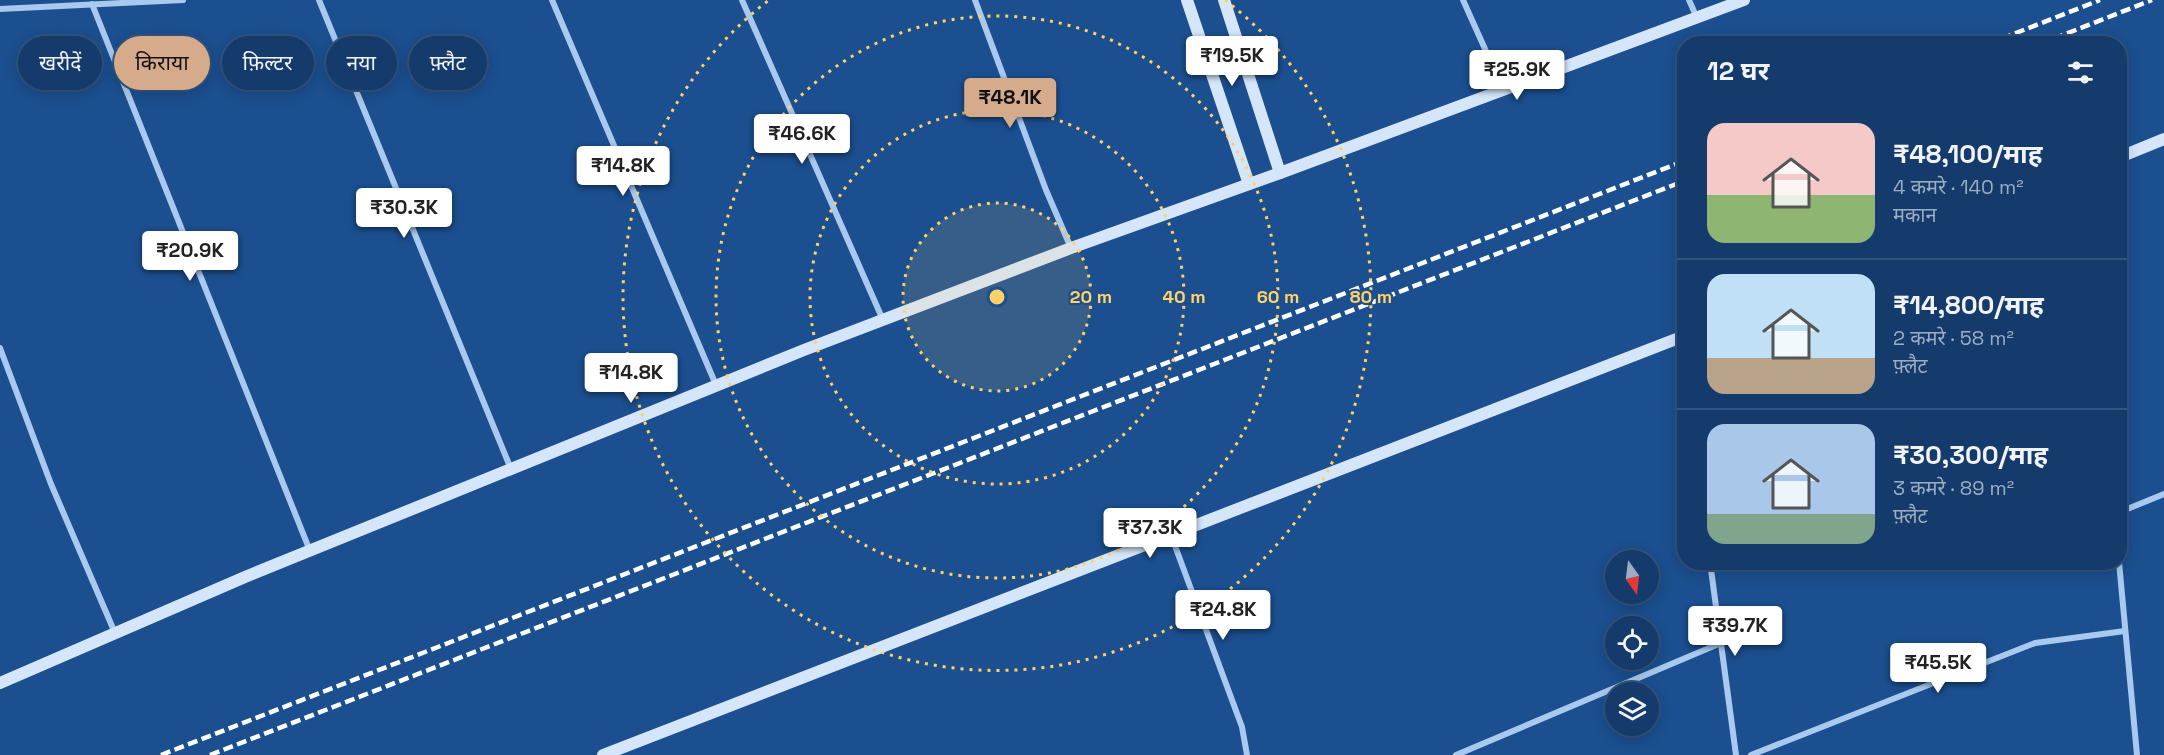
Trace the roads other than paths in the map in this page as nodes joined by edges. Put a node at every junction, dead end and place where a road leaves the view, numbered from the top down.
1 (183, 0) edge
2 (319, 0) edge
3 (552, 0) edge
4 (742, 0) edge
5 (975, 0) edge
6 (1187, 0) edge
7 (1224, 0) edge
8 (1463, 0) edge
9 (1689, 0) edge
10 (1744, 0) edge
11 (92, 4) junction
12 (0, 9) edge
13 (1696, 18) junction
14 (1503, 90) junction
15 (2164, 139) edge
16 (2127, 154) edge
17 (1280, 173) junction
18 (1249, 184) junction
19 (1071, 248) junction
20 (883, 320) junction
21 (1677, 340) edge
22 (0, 348) edge
23 (716, 386) junction
24 (511, 469) junction
25 (2164, 494) edge
26 (2127, 509) edge
27 (1171, 534) junction
28 (310, 551) junction
29 (1711, 570) edge
30 (2120, 570) edge
31 (2125, 631) junction
32 (115, 634) junction
33 (1721, 643) junction
34 (0, 683) edge
35 (603, 755) edge
36 (1247, 755) edge
37 (1456, 755) edge
38 (1736, 755) edge
39 (1751, 755) edge
40 (2137, 755) edge

1 - 11 street
2 - 24 street
3 - 23 street
4 - 20 street
5 - 19 street
6 - 18 street
7 - 17 street
8 - 14 street
9 - 13 street
10 - 13 street
11 - 12 street
11 - 28 street
13 - 14 street
14 - 17 street
15 - 16 street
17 - 18 street
18 - 19 street
19 - 20 street
20 - 23 street
21 - 27 street
22 - 32 street
23 - 24 street
24 - 28 street
25 - 26 street
27 - 35 street
27 - 36 street
28 - 32 street
29 - 33 street
30 - 31 street
31 - 39 street
31 - 40 street
32 - 34 street
33 - 37 street
33 - 38 street

